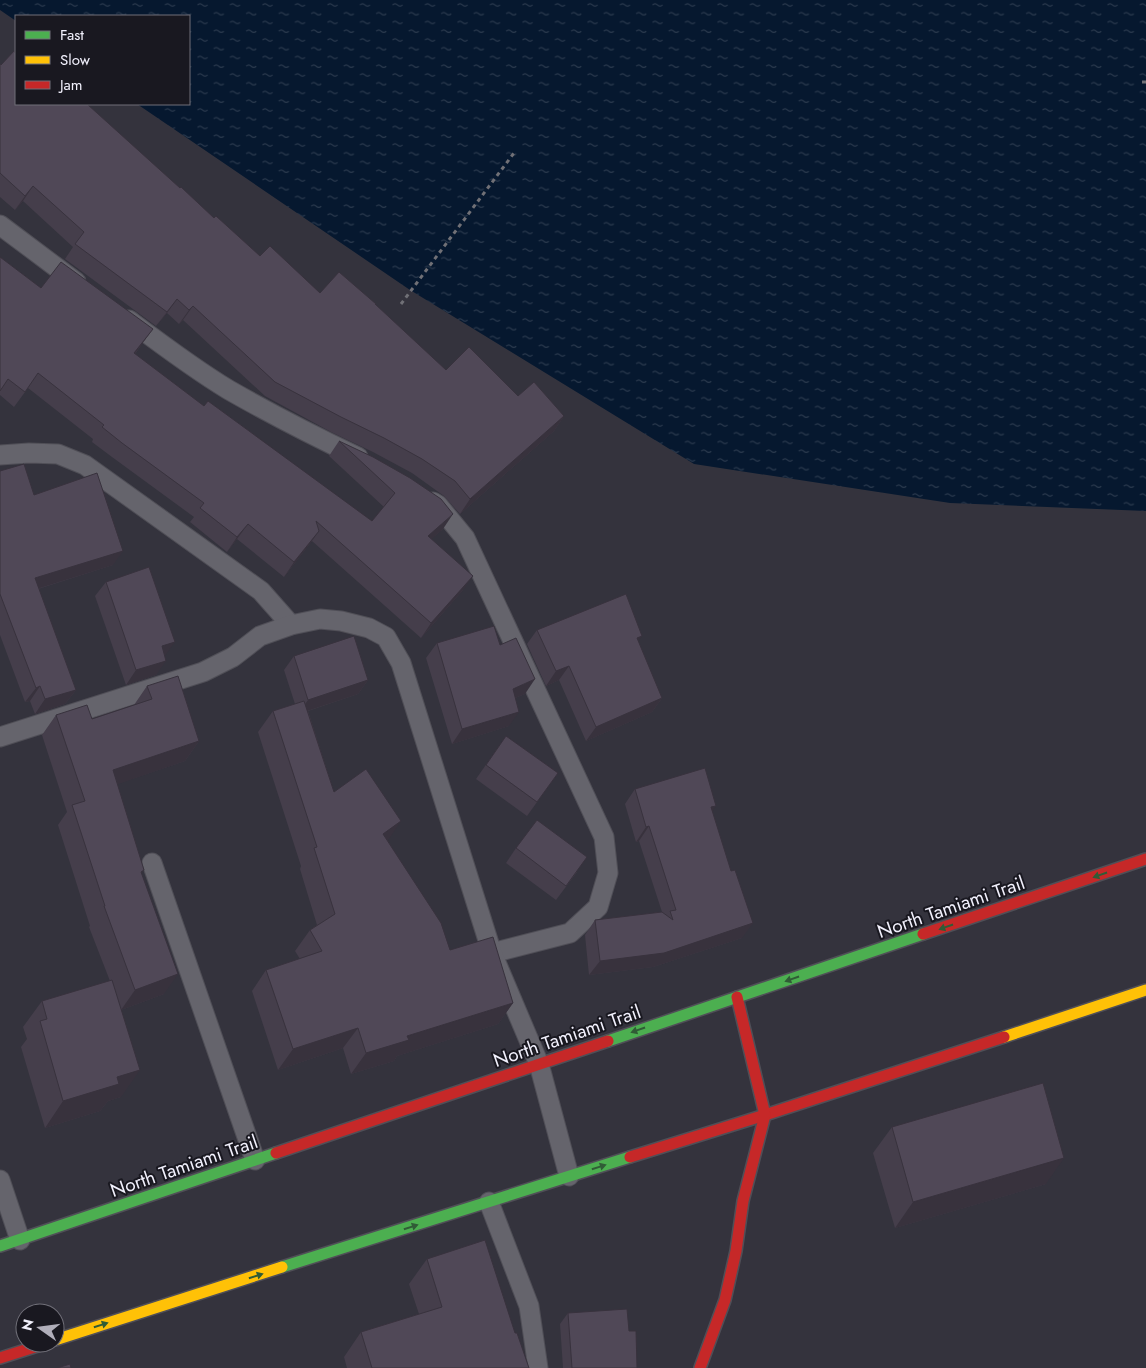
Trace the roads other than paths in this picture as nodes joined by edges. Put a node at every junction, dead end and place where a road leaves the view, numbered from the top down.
1 (0, 225) edge
2 (93, 294) edge
3 (116, 311) edge
4 (0, 456) edge
5 (376, 466) edge
6 (422, 494) edge
7 (291, 625) junction
8 (0, 737) edge
9 (1146, 860) edge
10 (152, 863) dead end
11 (492, 953) junction
12 (1146, 990) edge
13 (737, 997) junction
14 (539, 1064) junction
15 (765, 1115) junction
16 (255, 1160) junction
17 (569, 1176) junction
18 (0, 1180) edge
19 (489, 1202) junction
20 (20, 1240) junction
21 (0, 1246) edge
22 (65, 1337) edge
23 (15, 1353) edge
24 (0, 1358) edge
25 (538, 1368) edge
26 (700, 1368) edge

1 - 2 lane
3 - 5 lane
4 - 7 lane
6 - 11 lane
7 - 8 lane
7 - 11 lane
9 -> 13 main road, North Tamiami Trail
10 - 16 lane
11 - 14 lane
12 - 15 main road
13 -> 14 main road, North Tamiami Trail
13 - 15 main road
14 - 16 main road, North Tamiami Trail
14 - 17 lane
17 -> 15 main road
15 - 26 main road
16 - 20 main road, North Tamiami Trail
17 - 19 main road
18 - 20 lane
22 -> 19 main road
19 - 25 lane
20 - 21 main road, North Tamiami Trail
23 - 24 main road

